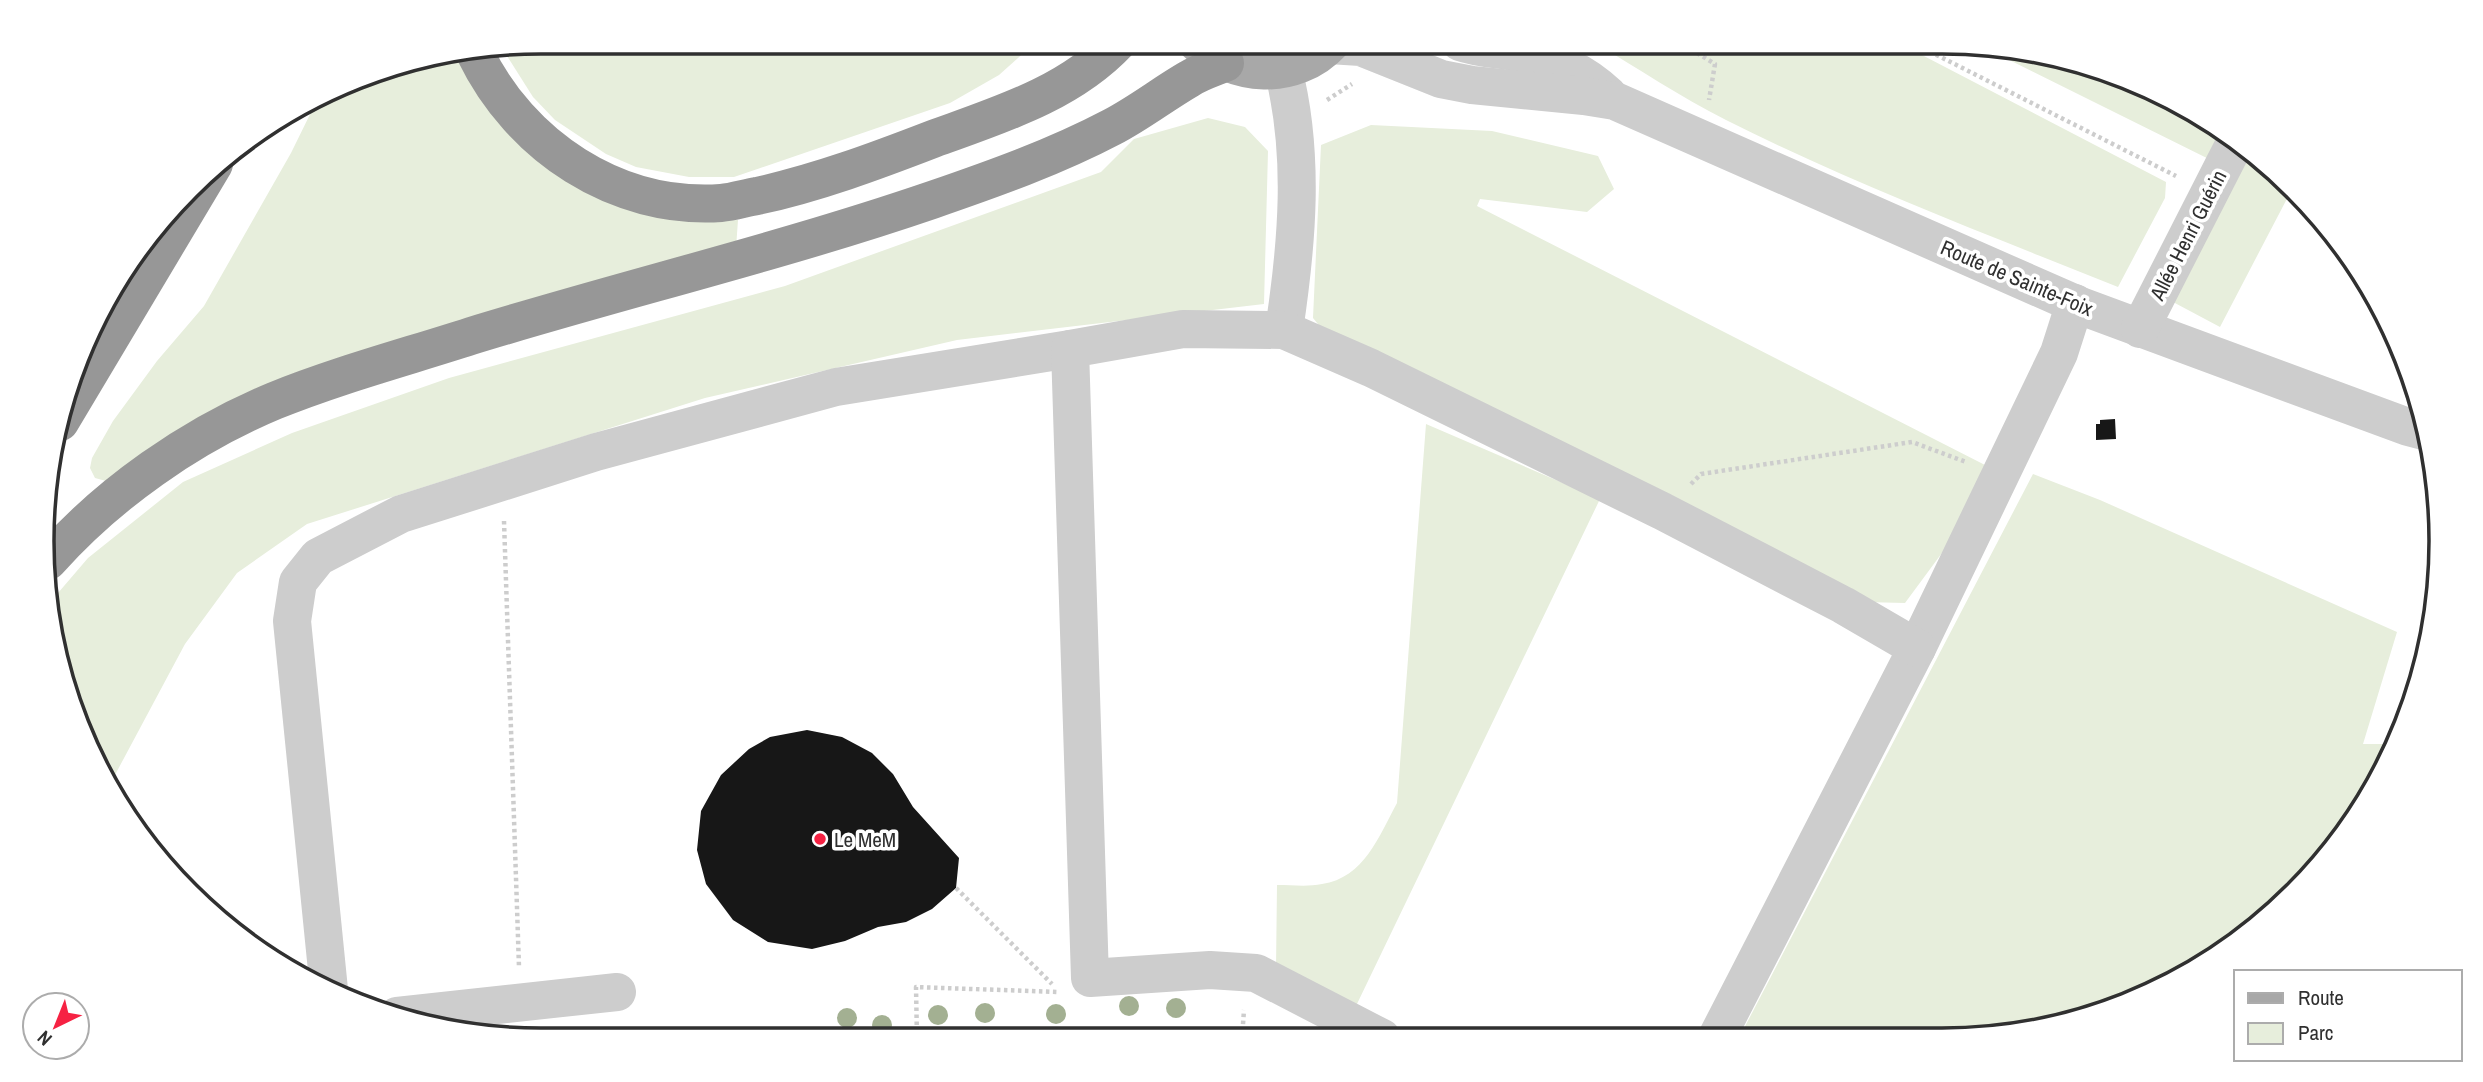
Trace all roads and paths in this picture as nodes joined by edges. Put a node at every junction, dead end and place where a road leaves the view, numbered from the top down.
1 (1107, 54) edge
2 (1209, 54) edge
3 (1212, 54) edge
4 (1318, 54) edge
5 (1380, 54) edge
6 (1524, 54) edge
7 (1699, 54) edge
8 (1935, 54) edge
9 (477, 58) edge
10 (1283, 69) junction
11 (1615, 101) junction
12 (1712, 144) junction
13 (2231, 150) edge
14 (2180, 178) dead end
15 (190, 205) edge
16 (2075, 303) junction
17 (2140, 329) junction
18 (1284, 330) junction
19 (1070, 349) junction
20 (78, 392) edge
21 (2415, 429) edge
22 (2000, 477) junction
23 (503, 482) junction
24 (1662, 511) junction
25 (54, 555) edge
26 (1917, 648) junction
27 (328, 979) edge
28 (617, 992) dead end
29 (1061, 992) dead end
30 (520, 1002) junction
31 (424, 1013) edge
32 (917, 1028) edge
33 (1363, 1028) edge
34 (1722, 1028) edge

1 - 9 highway
2 - 25 highway
3 - 10 main road
4 - 10 main road
5 - 11 street, Route de Sainte-Foix
6 - 11 street, Route de Sainte-Foix
7 - 12 path
8 - 14 path
10 - 18 street
11 - 12 street, Route de Sainte-Foix
12 - 16 street, Route de Sainte-Foix
13 - 17 street, Allée Henri Guérin
15 - 20 highway
16 - 17 street, Route de Sainte-Foix
16 - 22 street
17 - 21 street, Route de Sainte-Foix
18 - 19 street
18 - 24 street
19 - 23 street
19 - 33 street
22 - 24 path
22 - 26 street
23 - 27 street
23 - 30 path
24 - 26 street
26 - 34 street
28 - 30 street
29 - 32 path
30 - 31 street

